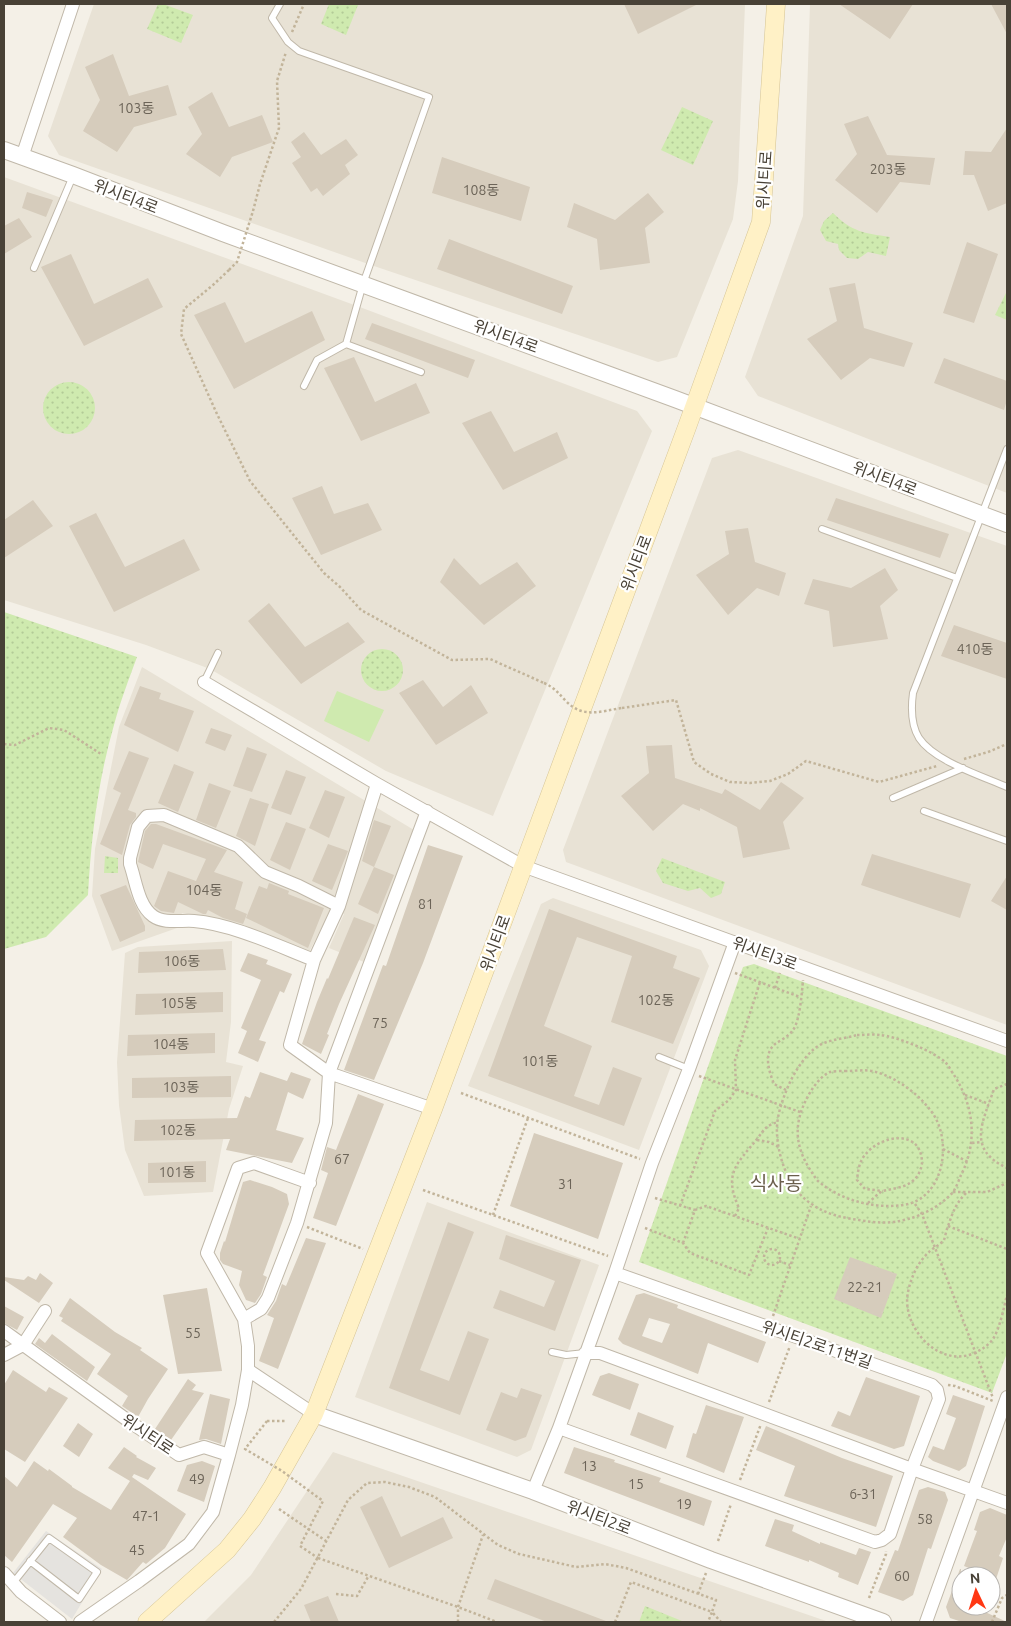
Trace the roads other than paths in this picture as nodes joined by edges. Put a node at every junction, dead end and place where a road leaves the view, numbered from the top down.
1 (73, 4) edge
2 (280, 4) edge
3 (776, 4) edge
4 (4, 150) edge
5 (22, 157) junction
6 (73, 175) junction
7 (34, 268) dead end
8 (363, 284) junction
9 (346, 344) junction
10 (421, 372) dead end
11 (304, 386) dead end
12 (694, 406) junction
13 (1007, 449) edge
14 (982, 515) junction
15 (1007, 524) edge
16 (822, 529) dead end
17 (957, 578) junction
18 (218, 653) dead end
19 (204, 682) joint
20 (963, 768) junction
21 (377, 784) junction
22 (1007, 787) edge
23 (893, 798) dead end
24 (427, 811) junction
25 (924, 811) dead end
26 (1007, 841) edge
27 (523, 866) junction
28 (338, 906) junction
29 (734, 942) junction
30 (314, 960) junction
31 (1007, 1041) edge
32 (659, 1057) dead end
33 (693, 1072) junction
34 (329, 1073) junction
35 (433, 1108) junction
36 (310, 1184) junction
37 (616, 1272) junction
38 (45, 1311) dead end
39 (244, 1319) junction
40 (4, 1331) edge
41 (23, 1345) junction
42 (552, 1352) dead end
43 (585, 1353) junction
44 (4, 1355) edge
45 (248, 1370) junction
46 (1007, 1397) edge
47 (314, 1414) junction
48 (559, 1428) junction
49 (229, 1455) junction
50 (912, 1469) junction
51 (974, 1491) junction
52 (533, 1492) junction
53 (1007, 1503) edge
54 (30, 1561) junction
55 (4, 1573) edge
56 (13, 1583) junction
57 (60, 1622) edge
58 (80, 1622) edge
59 (147, 1622) edge
60 (883, 1622) edge
61 (926, 1622) edge

1 - 5 street
2 - 8 lane
3 - 12 main road, 위시티로
4 - 5 street, 위시티4로
5 - 6 street, 위시티4로
6 - 7 lane
6 - 8 street, 위시티4로
8 - 9 lane
8 - 12 street, 위시티4로
9 - 10 lane
9 - 11 lane
12 - 14 street, 위시티4로
12 - 27 main road, 위시티로
13 - 14 lane
14 - 15 street, 위시티4로
14 - 17 lane
16 - 17 lane
17 - 20 lane
18 - 19 lane
19 - 21 street, 위시티3로
20 - 22 lane
20 - 23 lane
21 - 24 street, 위시티3로
21 - 28 street
24 - 27 street, 위시티3로
24 - 34 street
25 - 26 lane
27 - 29 street, 위시티3로
27 - 35 main road, 위시티로
28 - 30 street
28 - 30 street
29 - 31 street, 위시티3로
29 - 33 street
30 - 34 street
32 - 33 lane
33 - 37 street
34 - 35 street
34 - 36 street
35 - 47 main road, 위시티로
36 - 39 street
36 - 39 street
37 - 43 street
37 - 50 street, 위시티2로11번길
38 - 41 street
39 - 45 street
40 - 41 street, 위시티로
41 - 44 street
41 - 49 street, 위시티로
42 - 43 lane
43 - 48 street
43 - 50 street
45 - 47 street
45 - 49 street
46 - 51 street
47 - 52 street, 위시티2로
47 - 59 main road, 위시티로
48 - 50 street, 위시티2로11번길
48 - 52 street
49 - 58 street
50 - 51 street
51 - 53 street
51 - 61 street
52 - 60 street, 위시티2로
54 - 54 lane
54 - 56 lane
55 - 56 street
56 - 57 street

